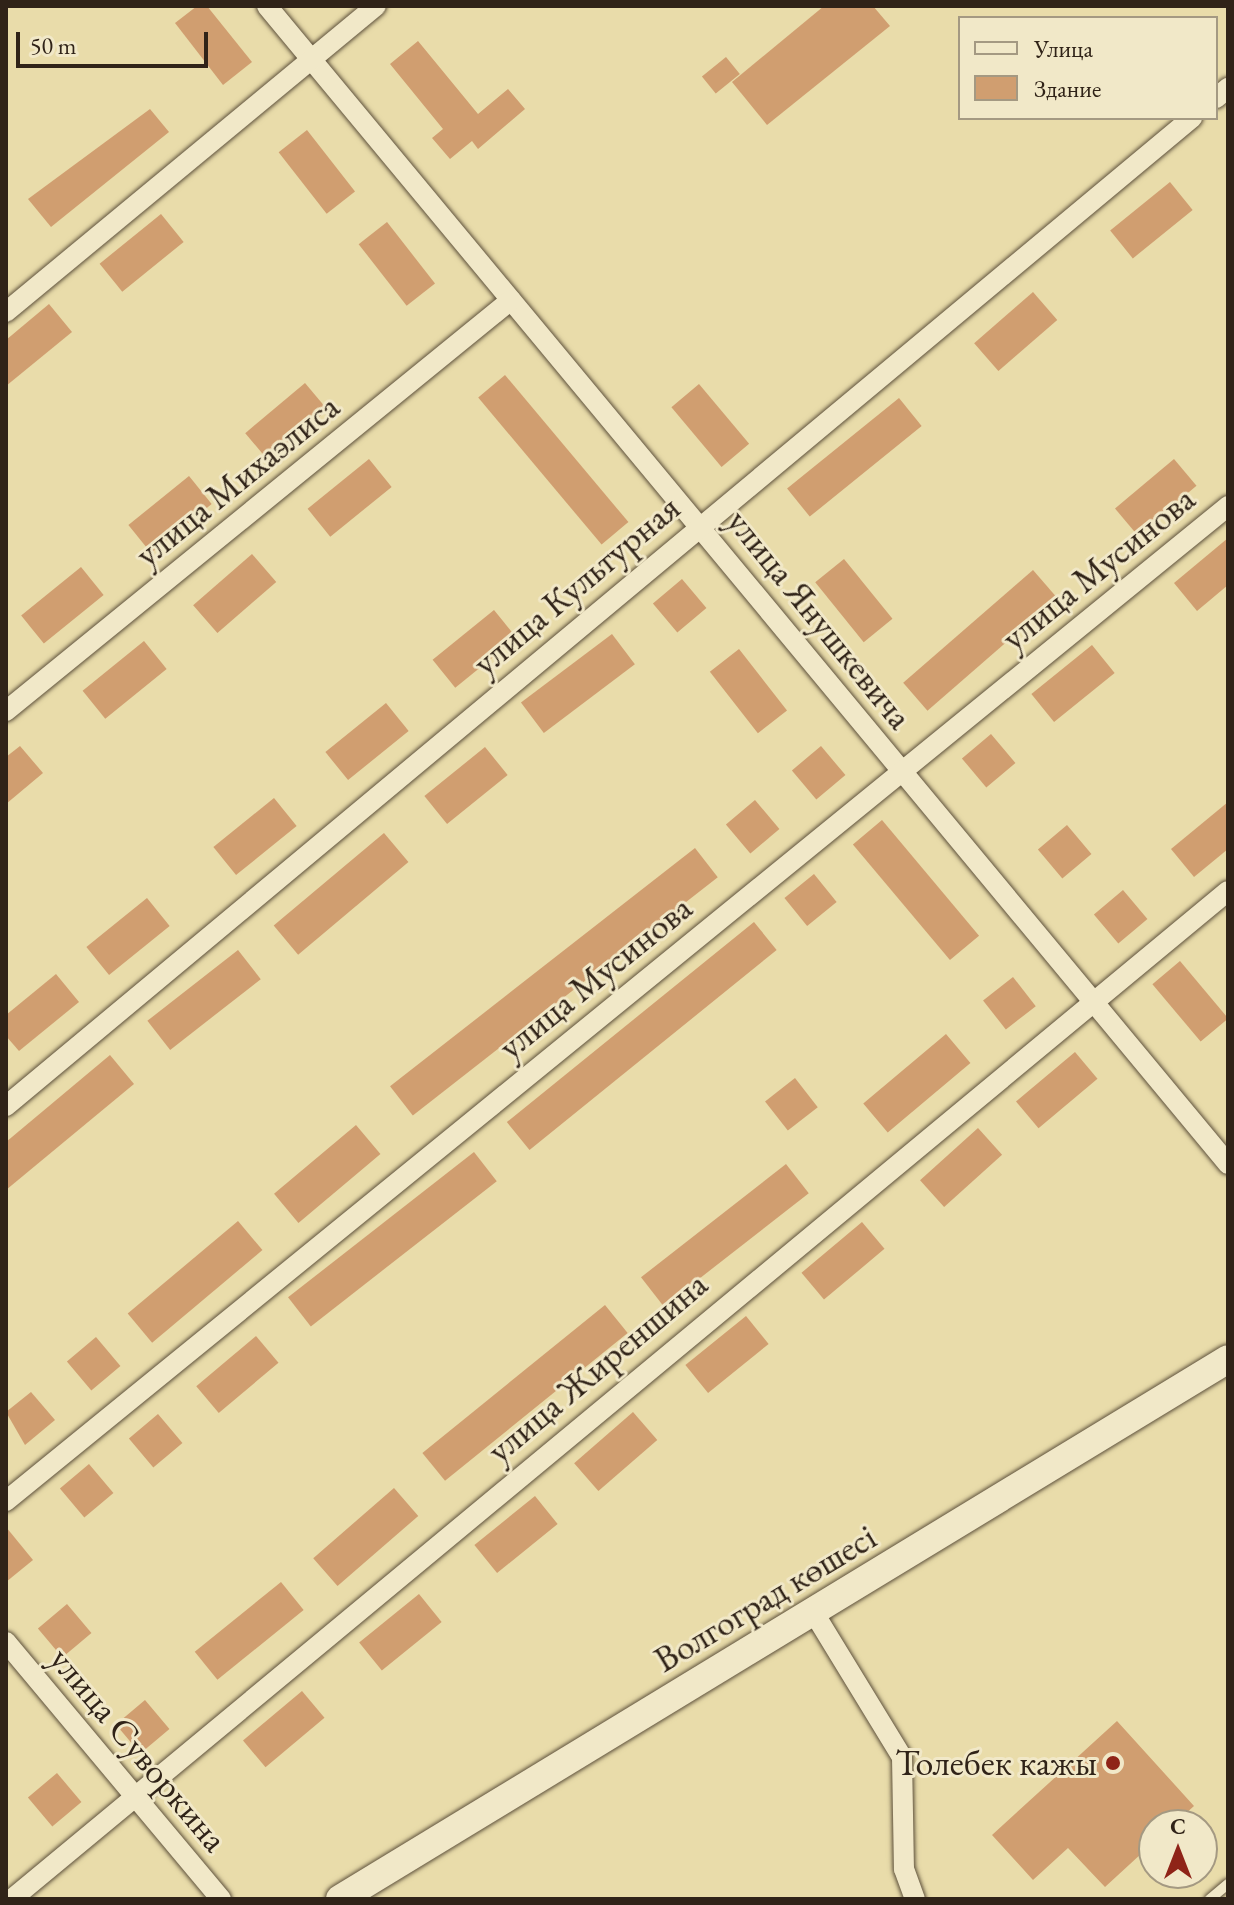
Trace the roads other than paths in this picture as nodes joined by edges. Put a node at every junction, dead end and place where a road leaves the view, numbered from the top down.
1 (267, 6) edge
2 (376, 6) edge
3 (311, 59) junction
4 (1190, 120) edge
5 (511, 300) junction
6 (6, 312) edge
7 (1228, 506) edge
8 (701, 525) junction
9 (6, 711) edge
10 (900, 772) junction
11 (1228, 891) edge
12 (1092, 1001) junction
13 (6, 1106) edge
14 (1228, 1164) edge
15 (1228, 1359) edge
16 (6, 1501) edge
17 (814, 1613) junction
18 (6, 1642) edge
19 (133, 1797) junction
20 (1228, 1884) edge
21 (12, 1899) edge
22 (221, 1899) edge
23 (340, 1899) edge
24 (915, 1899) edge
25 (1210, 1899) edge

1 - 3 street, улица Янушкевича
2 - 3 street
3 - 5 street, улица Янушкевича
3 - 6 street
4 - 8 street, улица Культурная
5 - 8 street, улица Янушкевича
5 - 9 street, улица Михаэлиса
7 - 10 street, улица Мусинова
8 - 10 street, улица Янушкевича
8 - 13 street, улица Культурная
10 - 12 street, улица Янушкевича
10 - 16 street, улица Мусинова
11 - 12 street, улица Жиреншина
12 - 14 street, улица Янушкевича
12 - 19 street, улица Жиреншина
15 - 17 main road, Волгоград көшесі
17 - 23 main road, Волгоград көшесі
17 - 24 street
18 - 19 street, улица Суворкина
19 - 21 street, улица Жиреншина
19 - 22 street, улица Суворкина
20 - 25 lane

